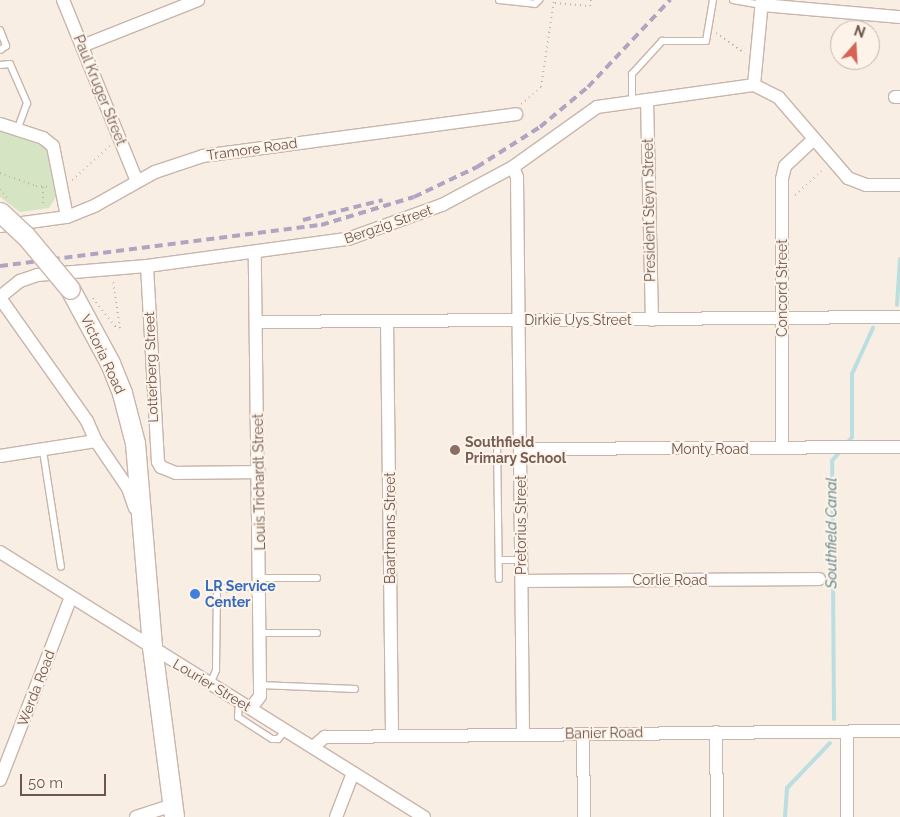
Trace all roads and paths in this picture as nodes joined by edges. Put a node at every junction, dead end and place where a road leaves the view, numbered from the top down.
1 (63, 0) edge
2 (198, 0) edge
3 (499, 0) edge
4 (539, 0) edge
5 (591, 0) edge
6 (713, 0) edge
7 (733, 0) edge
8 (554, 1) edge
9 (762, 2) edge
10 (900, 17) edge
11 (0, 30) edge
12 (709, 32) junction
13 (82, 46) junction
14 (0, 50) edge
15 (756, 55) junction
16 (0, 65) edge
17 (754, 85) junction
18 (647, 100) junction
19 (632, 102) junction
20 (517, 111) joint
21 (0, 124) edge
22 (17, 130) junction
23 (814, 140) junction
24 (114, 141) dead end
25 (513, 167) junction
26 (0, 173) edge
27 (843, 174) junction
28 (137, 181) junction
29 (900, 184) edge
30 (67, 185) dead end
31 (55, 186) dead end
32 (43, 187) junction
33 (782, 207) junction
34 (43, 211) dead end
35 (0, 212) edge
36 (67, 217) junction
37 (0, 226) edge
38 (255, 253) junction
39 (147, 266) junction
40 (112, 273) dead end
41 (0, 298) edge
42 (88, 299) dead end
43 (783, 317) junction
44 (899, 317) edge
45 (518, 319) junction
46 (652, 320) junction
47 (387, 321) junction
48 (256, 322) junction
49 (96, 441) junction
50 (497, 442) dead end
51 (900, 447) edge
52 (782, 448) junction
53 (521, 450) junction
54 (43, 451) junction
55 (0, 456) edge
56 (259, 472) junction
57 (140, 525) junction
58 (0, 552) edge
59 (499, 560) junction
60 (522, 560) junction
61 (61, 568) dead end
62 (317, 578) dead end
63 (499, 579) dead end
64 (819, 579) dead end
65 (522, 581) junction
66 (260, 582) junction
67 (71, 597) junction
68 (260, 633) junction
69 (318, 633) dead end
70 (152, 647) junction
71 (211, 682) junction
72 (260, 686) junction
73 (355, 689) dead end
74 (239, 700) junction
75 (251, 708) junction
76 (286, 730) junction
77 (900, 731) edge
78 (716, 732) junction
79 (838, 732) junction
80 (523, 734) junction
81 (583, 734) junction
82 (392, 736) junction
83 (313, 747) junction
84 (353, 773) junction
85 (0, 780) edge
86 (173, 811) edge
87 (136, 817) edge
88 (336, 817) edge
89 (424, 817) edge
90 (584, 817) edge
91 (717, 817) edge
92 (847, 817) edge

1 - 13 street, Paul Kruger Street
2 - 13 street
3 - 4 lane
5 - 8 path
6 - 12 lane
7 - 9 lane
8 - 20 path
9 - 10 street
9 - 15 street
11 - 14 lane
12 - 15 path
12 - 19 lane
13 - 28 street, Paul Kruger Street
15 - 17 street
16 - 22 lane
17 - 18 street, Bergzig Street
17 - 23 street
18 - 19 street, Bergzig Street
18 - 46 street, President Steyn Street
19 - 25 street, Bergzig Street
20 - 28 street, Tramore Road
21 - 22 street
22 - 36 street
23 - 27 street
23 - 33 street, Concord Street
24 - 30 path
25 - 38 street, Bergzig Street
25 - 45 street, Pretorius Street
26 - 32 path
27 - 29 street
27 - 33 path
28 - 36 street, Tramore Road
31 - 32 path
32 - 34 path
33 - 43 street, Concord Street
35 - 57 street, Victoria Road, bridge
36 - 37 street, Tramore Road
38 - 39 street, Bergzig Street
38 - 48 street, Louis Trichardt Street
39 - 41 street, Bergzig Street
39 - 56 street, Lotterberg Street
40 - 42 path
41 - 49 street, Victoria Road
43 - 44 street, Dirkie Uys Street
43 - 46 street, Dirkie Uys Street
43 - 52 street, Concord Street
45 - 46 street, Dirkie Uys Street
45 - 47 street, Dirkie Uys Street
45 - 53 street, Pretorius Street
47 - 48 street, Dirkie Uys Street
47 - 82 street, Baartmans Street
48 - 56 street, Louis Trichardt Street
49 - 54 street
49 - 57 street, Victoria Road
50 - 59 lane
51 - 52 street, Monty Road
52 - 53 street, Monty Road
53 - 60 street, Pretorius Street
54 - 55 street
54 - 61 lane
56 - 66 street, Louis Trichardt Street
57 - 70 street, Victoria Road
58 - 67 street, Lourier Street
59 - 60 lane
59 - 63 lane
60 - 65 street, Pretorius Street
62 - 66 lane
64 - 65 street, Corlie Road
65 - 80 street, Pretorius Street
66 - 68 street, Louis Trichardt Street
66 - 71 lane
67 - 70 street, Lourier Street
67 - 85 street, Werda Road
68 - 69 lane
68 - 72 street, Louis Trichardt Street
70 - 71 street, Lourier Street
70 - 86 street, Victoria Road
71 - 74 street, Lourier Street
72 - 73 lane
72 - 75 street, Louis Trichardt Street
74 - 75 street, Lourier Street
74 - 76 lane
75 - 76 street, Lourier Street
76 - 83 street, Lourier Street
77 - 79 street, Banier Road
78 - 79 street, Banier Road
78 - 81 street, Banier Road
78 - 91 street
79 - 92 street
80 - 81 street, Banier Road
80 - 82 street, Banier Road
81 - 90 street
82 - 83 street, Banier Road
83 - 84 street, Lourier Street
84 - 88 street
84 - 89 street, Lourier Street
86 - 87 street

